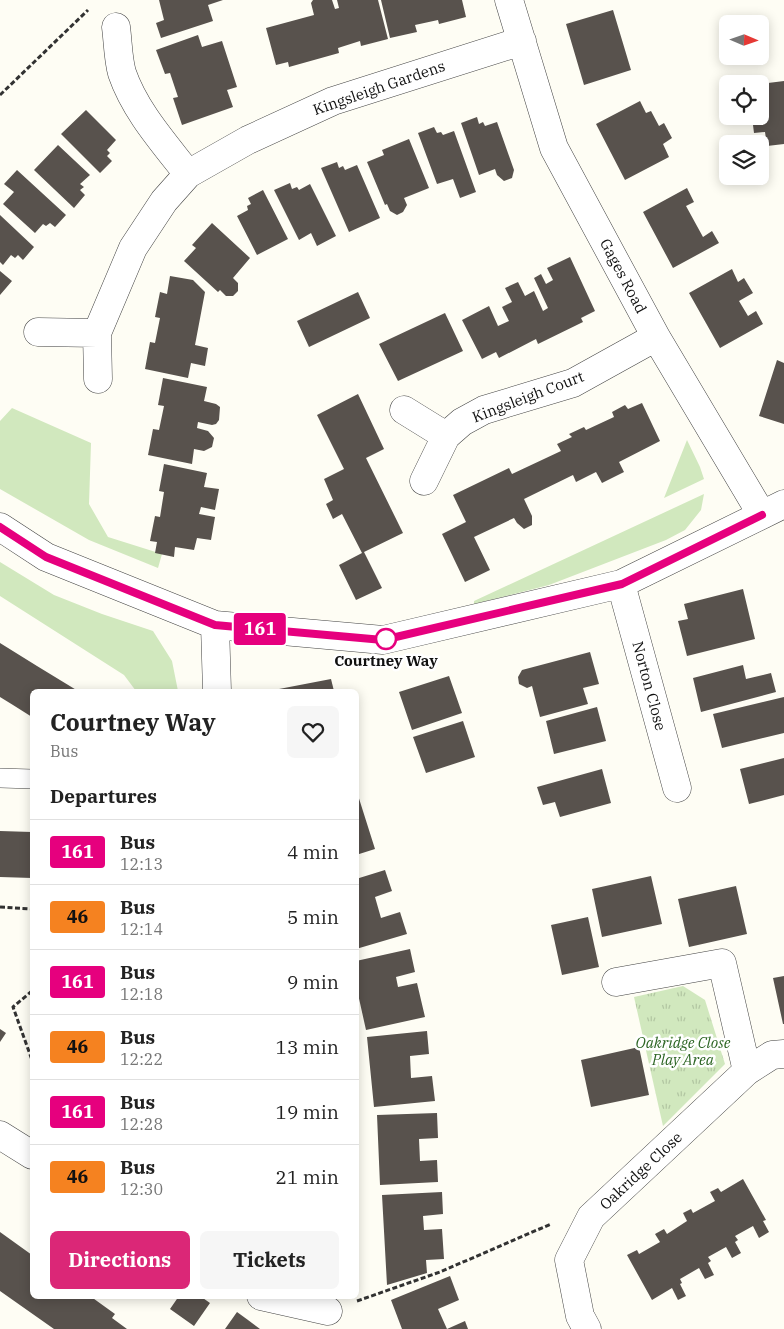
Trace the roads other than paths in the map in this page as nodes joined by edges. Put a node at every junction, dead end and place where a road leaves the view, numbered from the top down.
1 (509, 0) edge
2 (116, 27) dead end
3 (522, 41) junction
4 (188, 174) junction
5 (38, 332) dead end
6 (97, 332) junction
7 (656, 337) junction
8 (98, 379) dead end
9 (404, 410) dead end
10 (446, 436) junction
11 (424, 481) dead end
12 (773, 509) edge
13 (0, 527) edge
14 (622, 584) junction
15 (215, 625) junction
16 (217, 689) edge
17 (0, 778) edge
18 (30, 779) edge
19 (677, 788) dead end
20 (616, 982) dead end
21 (784, 1054) edge
22 (747, 1071) junction
23 (0, 1136) edge
24 (30, 1155) edge
25 (274, 1299) edge
26 (331, 1312) edge
27 (587, 1329) edge

1 - 3 street, Gages Road
2 - 4 street
3 - 4 street, Kingsleigh Gardens
3 - 7 street, Gages Road
4 - 6 street, Kingsleigh Gardens
5 - 6 street
6 - 8 street
7 - 10 street, Kingsleigh Court
7 - 12 street, Gages Road
9 - 10 street
10 - 11 street, Kingsleigh Court
12 - 14 street
13 - 15 street
14 - 15 street
14 - 19 street, Norton Close
15 - 16 street
17 - 18 lane
20 - 22 street
21 - 22 street, Oakridge Close
22 - 27 street, Oakridge Close
23 - 24 street
25 - 26 street

